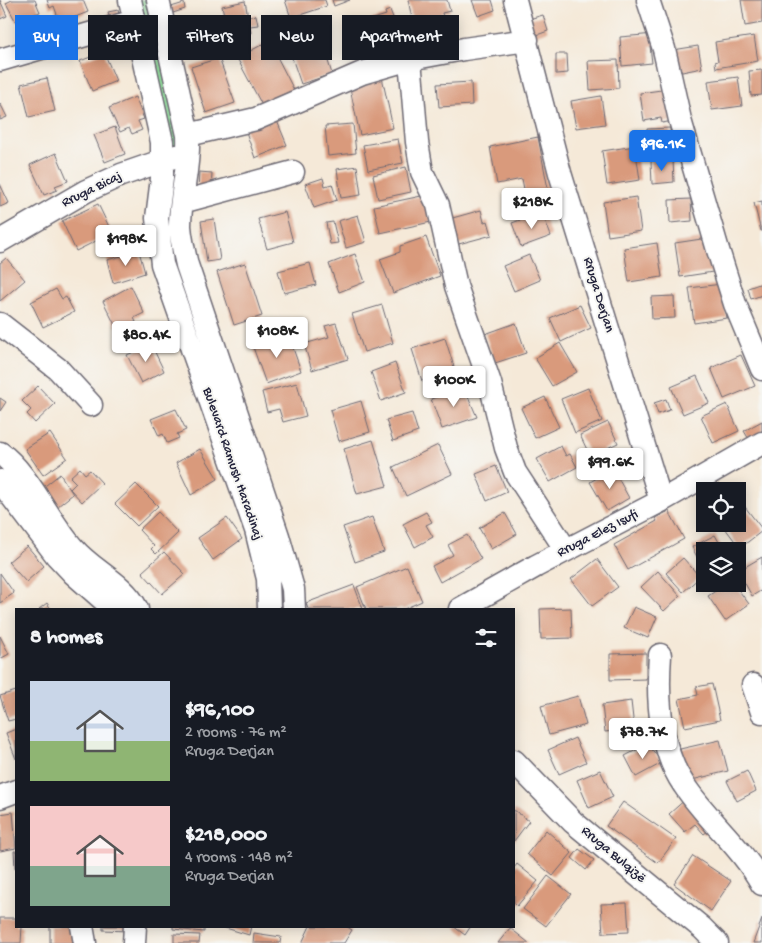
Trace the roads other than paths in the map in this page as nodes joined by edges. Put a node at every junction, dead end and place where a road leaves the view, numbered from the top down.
1 (158, 0) edge
2 (515, 0) edge
3 (648, 0) edge
4 (132, 10) edge
5 (527, 40) junction
6 (459, 50) edge
7 (0, 60) edge
8 (406, 60) edge
9 (410, 60) edge
10 (189, 144) junction
11 (163, 160) junction
12 (293, 172) dead end
13 (182, 202) junction
14 (0, 241) edge
15 (0, 324) edge
16 (762, 369) edge
17 (91, 405) dead end
18 (762, 443) edge
19 (0, 453) edge
20 (0, 481) edge
21 (661, 501) junction
22 (566, 550) junction
23 (113, 608) edge
24 (136, 608) edge
25 (269, 608) edge
26 (294, 608) edge
27 (462, 608) edge
28 (660, 655) dead end
29 (753, 685) dead end
30 (762, 712) edge
31 (515, 762) edge
32 (15, 791) edge
33 (0, 797) edge
34 (762, 884) edge
35 (82, 928) edge
36 (135, 928) edge
37 (85, 943) edge
38 (134, 943) edge
39 (717, 943) edge

1 - 10 street, Bulevard Ramush Haradinaj
2 - 5 street, Rruga Derjan
3 - 16 street
4 - 7 street
4 - 11 street, Bulevard Ramush Haradinaj
5 - 6 street, Rruga Bicaj
5 - 21 street, Rruga Derjan
8 - 10 street, Rruga Bicaj
9 - 22 street
10 - 11 street, Rruga Bicaj
10 - 13 street, Bulevard Ramush Haradinaj
11 - 14 street, Rruga Bicaj
11 - 25 street, Bulevard Ramush Haradinaj
12 - 13 street
13 - 26 street, Bulevard Ramush Haradinaj
15 - 17 street
18 - 21 street, Rruga Elez Isufi
19 - 24 street
20 - 23 street
21 - 22 street, Rruga Elez Isufi
22 - 27 street, Rruga Elez Isufi
28 - 34 street
29 - 30 street
31 - 39 street, Rruga Bulqizë
32 - 33 street
35 - 37 street
36 - 38 street

